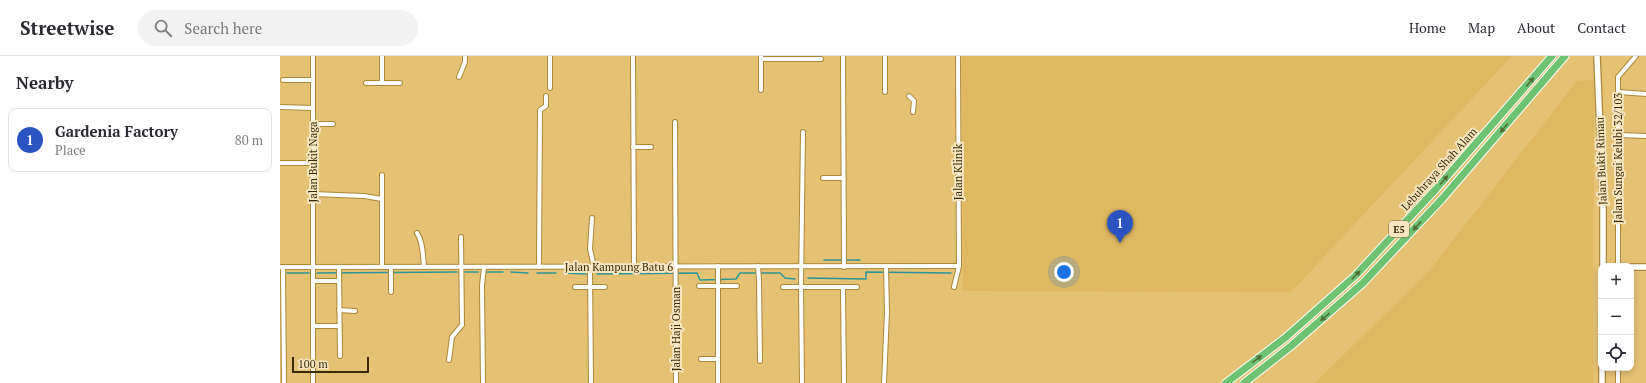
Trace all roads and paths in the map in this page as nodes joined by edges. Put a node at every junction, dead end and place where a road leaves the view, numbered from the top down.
1 (313, 56) edge
2 (382, 56) edge
3 (465, 56) edge
4 (550, 56) edge
5 (633, 56) edge
6 (843, 56) edge
7 (886, 56) edge
8 (958, 56) edge
9 (1552, 56) edge
10 (1565, 56) edge
11 (1597, 56) edge
12 (1636, 56) edge
13 (800, 57) edge
14 (760, 58) edge
15 (821, 59) dead end
16 (458, 77) dead end
17 (283, 80) dead end
18 (313, 80) junction
19 (366, 82) dead end
20 (382, 83) junction
21 (400, 83) dead end
22 (550, 88) dead end
23 (761, 90) dead end
24 (886, 92) dead end
25 (1618, 92) junction
26 (1646, 94) edge
27 (546, 96) dead end
28 (909, 96) dead end
29 (280, 108) edge
30 (313, 108) junction
31 (913, 112) dead end
32 (675, 122) dead end
33 (313, 124) junction
34 (333, 124) dead end
35 (803, 132) dead end
36 (1618, 135) junction
37 (1646, 136) edge
38 (633, 147) junction
39 (650, 147) dead end
40 (280, 163) edge
41 (313, 163) junction
42 (382, 175) dead end
43 (822, 178) dead end
44 (843, 178) junction
45 (313, 194) junction
46 (382, 198) junction
47 (592, 218) dead end
48 (417, 233) dead end
49 (461, 238) dead end
50 (1603, 263) edge
51 (1618, 263) edge
52 (844, 265) junction
53 (634, 266) junction
54 (718, 266) junction
55 (758, 266) junction
56 (802, 266) junction
57 (959, 266) junction
58 (313, 267) junction
59 (382, 267) junction
60 (424, 267) junction
61 (461, 267) junction
62 (484, 267) junction
63 (539, 267) junction
64 (592, 267) junction
65 (886, 267) junction
66 (1634, 267) edge
67 (1646, 267) edge
68 (281, 268) edge
69 (676, 268) junction
70 (339, 271) junction
71 (391, 271) junction
72 (313, 282) junction
73 (339, 282) junction
74 (699, 286) dead end
75 (718, 286) junction
76 (737, 286) dead end
77 (801, 286) junction
78 (857, 286) dead end
79 (575, 287) dead end
80 (591, 287) junction
81 (605, 287) dead end
82 (783, 287) dead end
83 (843, 287) junction
84 (954, 287) dead end
85 (392, 292) dead end
86 (339, 310) junction
87 (355, 311) dead end
88 (313, 326) junction
89 (339, 326) junction
90 (340, 356) dead end
91 (701, 359) dead end
92 (718, 359) junction
93 (449, 360) dead end
94 (760, 361) dead end
95 (1602, 371) edge
96 (1618, 371) edge
97 (284, 383) edge
98 (314, 383) edge
99 (483, 383) edge
100 (591, 383) edge
101 (676, 383) edge
102 (718, 383) edge
103 (802, 383) edge
104 (844, 383) edge
105 (884, 383) edge
106 (1226, 383) edge
107 (1244, 383) edge
108 (1602, 383) edge
109 (1618, 383) edge

1 - 18 street, Jalan Bukit Naga
2 - 20 street
3 - 16 street
4 - 22 street
5 - 38 street
6 - 44 street
7 - 24 street
8 - 57 street, Jalan Klinik
106 -> 9 highway, Lebuhraya Shah Alam / E5
10 -> 107 highway, Lebuhraya Shah Alam / E5
11 - 50 street, Jalan Bukit Rimau
12 - 25 street, Jalan Sungai Kelubi 32/103
13 - 14 street
13 - 15 street
14 - 23 street
17 - 18 street
18 - 30 street, Jalan Bukit Naga
19 - 20 street
20 - 21 street
25 - 26 street
25 - 36 street, Jalan Sungai Kelubi 32/103
27 - 63 street
28 - 31 street
29 - 30 street
30 - 33 street, Jalan Bukit Naga
32 - 69 street, Jalan Haji Osman
33 - 34 street
33 - 41 street, Jalan Bukit Naga
35 - 56 street
36 - 37 street
36 - 51 street, Jalan Sungai Kelubi 32/103
38 - 39 street
38 - 53 street
40 - 41 street
41 - 45 street, Jalan Bukit Naga
42 - 46 street
43 - 44 street
44 - 52 street
45 - 46 street
45 - 58 street, Jalan Bukit Naga
46 - 59 street
47 - 64 street
48 - 60 street
49 - 61 street
52 - 56 street, Jalan Kampung Batu 6
52 - 65 street, Jalan Kampung Batu 6
53 - 64 street, Jalan Kampung Batu 6
53 - 69 street, Jalan Kampung Batu 6
54 - 55 street, Jalan Kampung Batu 6
54 - 69 street, Jalan Kampung Batu 6
54 - 75 street
55 - 56 street, Jalan Kampung Batu 6
55 - 94 street
56 - 77 street
57 - 65 street, Jalan Kampung Batu 6
57 - 84 street, Jalan Klinik
58 - 68 street, Jalan Kampung Batu 6
58 - 70 street, Jalan Kampung Batu 6
58 - 72 street, Jalan Bukit Naga
59 - 70 street, Jalan Kampung Batu 6
59 - 71 street, Jalan Kampung Batu 6
60 - 61 street, Jalan Kampung Batu 6
60 - 71 street, Jalan Kampung Batu 6
61 - 62 street, Jalan Kampung Batu 6
61 - 93 street
62 - 63 street, Jalan Kampung Batu 6
62 - 99 street
63 - 64 street, Jalan Kampung Batu 6
64 - 80 street
65 - 105 street
66 - 67 street
68 - 97 street
69 - 101 street, Jalan Haji Osman
70 - 73 street
71 - 85 street
72 - 73 street
72 - 88 street, Jalan Bukit Naga
73 - 86 street
74 - 75 street
75 - 76 street
75 - 92 street
77 - 82 street
77 - 83 street
77 - 103 street
78 - 83 street
79 - 80 street
80 - 81 street
80 - 100 street
83 - 104 street
86 - 87 street
86 - 89 street
88 - 89 street
88 - 98 street, Jalan Bukit Naga
89 - 90 street
91 - 92 street
92 - 102 street
95 - 108 street
96 - 109 street

